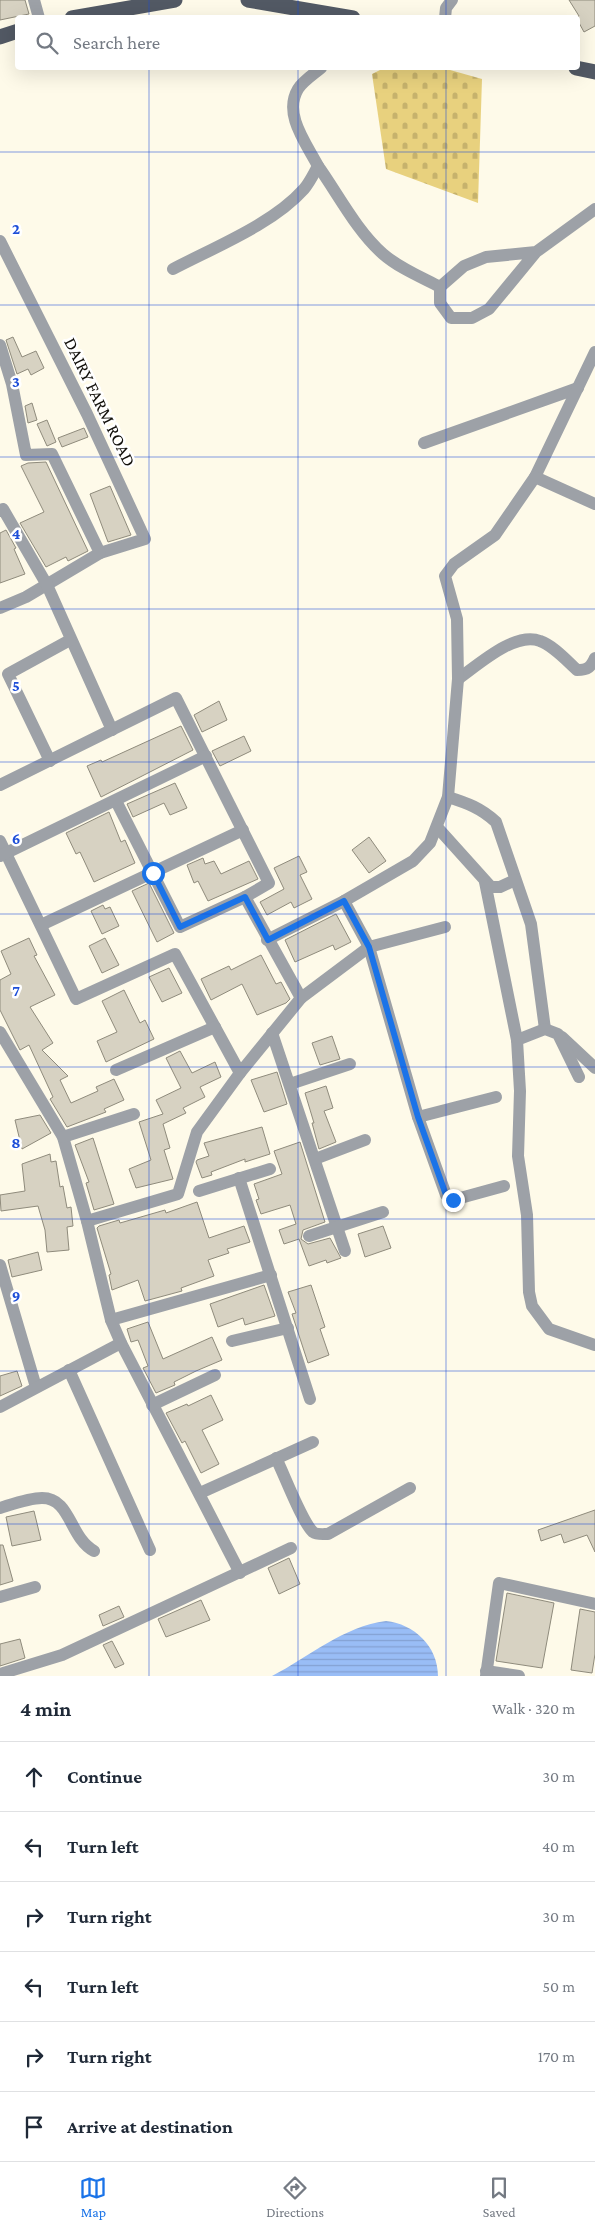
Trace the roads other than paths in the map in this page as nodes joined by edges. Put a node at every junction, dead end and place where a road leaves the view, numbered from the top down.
1 (34, 0) edge
2 (174, 0) edge
3 (248, 0) edge
4 (452, 0) edge
5 (38, 15) edge
6 (89, 15) edge
7 (335, 15) edge
8 (445, 15) edge
9 (15, 32) edge
10 (0, 37) edge
11 (580, 69) edge
12 (319, 70) edge
13 (595, 72) edge
14 (318, 166) junction
15 (595, 209) edge
16 (0, 241) edge
17 (536, 252) junction
18 (173, 269) dead end
19 (440, 286) junction
20 (1, 347) edge
21 (595, 352) edge
22 (578, 388) junction
23 (424, 443) dead end
24 (535, 477) junction
25 (595, 504) edge
26 (0, 511) edge
27 (100, 553) junction
28 (47, 585) junction
29 (0, 608) edge
30 (70, 640) junction
31 (595, 658) edge
32 (458, 679) junction
33 (112, 730) junction
34 (206, 756) junction
35 (50, 761) junction
36 (0, 785) edge
37 (448, 796) junction
38 (116, 801) junction
39 (437, 827) junction
40 (243, 830) junction
41 (2, 850) edge
42 (153, 873) junction
43 (516, 880) junction
44 (484, 882) junction
45 (245, 897) junction
46 (344, 901) junction
47 (41, 925) junction
48 (445, 927) dead end
49 (268, 940) junction
50 (369, 947) junction
51 (301, 998) junction
52 (215, 1028) junction
53 (545, 1029) junction
54 (0, 1032) edge
55 (272, 1033) junction
56 (558, 1034) junction
57 (517, 1040) junction
58 (350, 1064) dead end
59 (595, 1068) edge
60 (116, 1070) dead end
61 (240, 1073) junction
62 (579, 1077) dead end
63 (290, 1084) junction
64 (496, 1097) dead end
65 (134, 1114) dead end
66 (418, 1117) junction
67 (63, 1137) junction
68 (365, 1140) dead end
69 (314, 1159) junction
70 (270, 1169) dead end
71 (239, 1178) junction
72 (504, 1186) dead end
73 (199, 1190) dead end
74 (383, 1212) dead end
75 (87, 1221) junction
76 (337, 1227) junction
77 (309, 1236) dead end
78 (345, 1251) dead end
79 (0, 1265) edge
80 (271, 1275) junction
81 (111, 1320) junction
82 (288, 1328) junction
83 (232, 1341) dead end
84 (121, 1343) junction
85 (595, 1345) edge
86 (69, 1370) junction
87 (215, 1375) dead end
88 (36, 1387) junction
89 (310, 1399) dead end
90 (152, 1405) junction
91 (0, 1407) edge
92 (313, 1442) dead end
93 (276, 1458) junction
94 (410, 1488) dead end
95 (200, 1494) junction
96 (0, 1508) edge
97 (291, 1548) dead end
98 (150, 1550) dead end
99 (94, 1551) dead end
100 (240, 1573) junction
101 (35, 1586) dead end
102 (0, 1597) edge
103 (595, 1604) edge
104 (0, 1674) edge
105 (486, 1674) edge
106 (518, 1676) edge

1 - 5 street
2 - 6 main road
3 - 7 main road
4 - 8 street
9 - 10 main road
11 - 13 main road
12 - 14 street
14 - 18 street
14 - 19 street
15 - 17 street
16 - 27 street, DAIRY FARM ROAD
17 - 19 street
17 - 19 street
20 - 27 street
21 - 22 street
22 - 23 street
22 - 24 street
24 - 25 street
24 - 32 street
26 - 28 street
27 - 28 street
28 - 29 street
28 - 30 street
30 - 33 street
30 - 35 street
31 - 32 street
32 - 37 street
33 - 34 street
33 - 35 street
34 - 38 street
34 - 40 street
35 - 36 street
37 - 39 street
37 - 43 street
38 - 41 street
38 - 42 street
39 - 44 street
39 - 46 street
40 - 42 street
40 - 45 street
41 - 47 street
42 - 45 street
42 - 47 street
43 - 44 street
43 - 53 street
44 - 57 street
45 - 49 street
46 - 49 street
46 - 50 street
47 - 52 street
48 - 50 street
49 - 51 street
50 - 51 street
50 - 66 street
51 - 55 street
52 - 60 street
52 - 61 street
53 - 56 street
53 - 57 street
54 - 67 street
55 - 61 street
55 - 63 street
56 - 59 street
56 - 62 street
57 - 85 street
58 - 63 street
61 - 75 street
63 - 69 street
64 - 66 street
65 - 67 street
66 - 72 street
67 - 75 street
68 - 69 street
69 - 76 street
70 - 71 street
71 - 73 street
71 - 80 street
74 - 76 street
75 - 81 street
76 - 77 street
76 - 78 street
79 - 88 street
80 - 81 street
80 - 82 street
81 - 84 street
82 - 83 street
82 - 89 street
84 - 86 street
84 - 90 street
86 - 88 street
86 - 98 street
87 - 90 street
88 - 91 street
90 - 95 street
92 - 93 street
93 - 94 street
93 - 95 street
95 - 100 street
96 - 99 street
97 - 100 street
100 - 104 street
101 - 102 street
103 - 105 street
105 - 106 street

